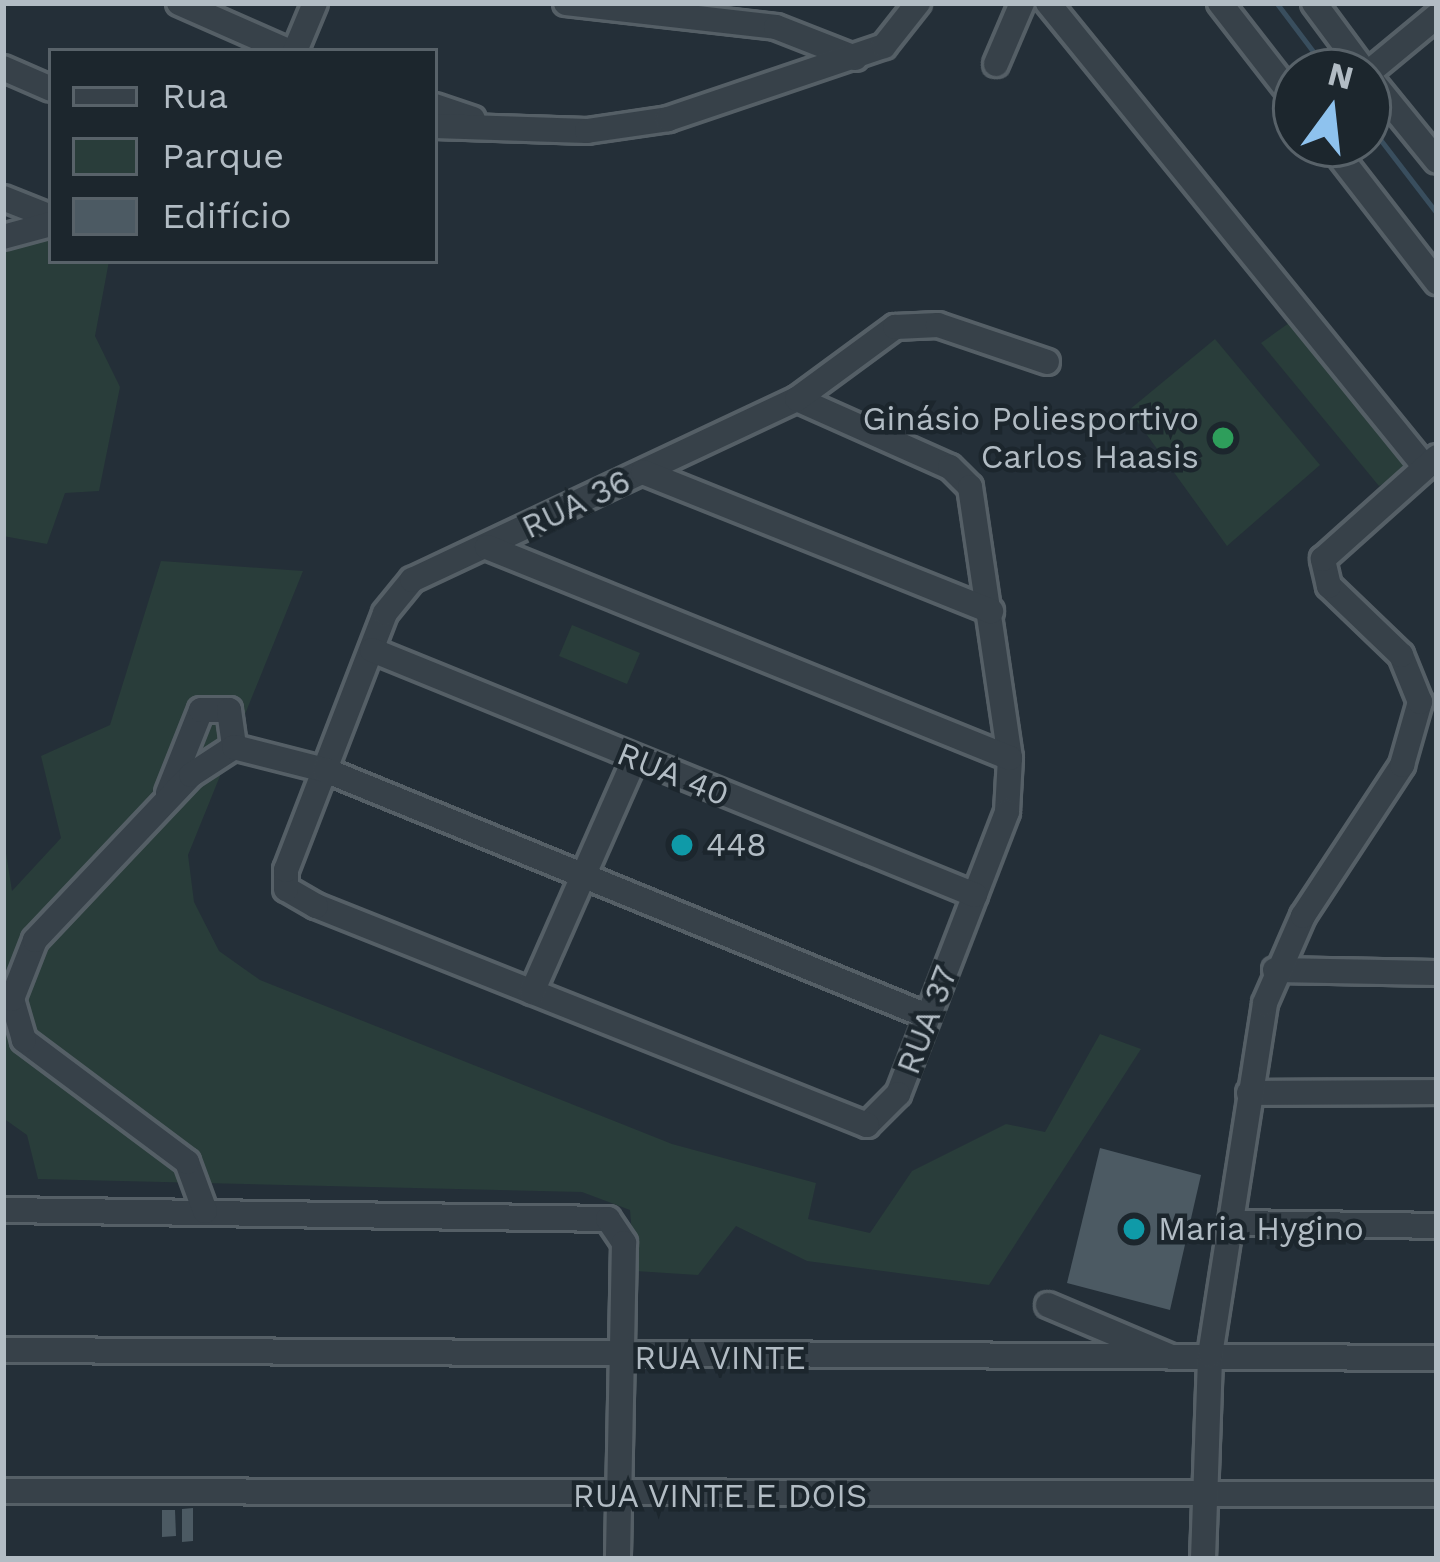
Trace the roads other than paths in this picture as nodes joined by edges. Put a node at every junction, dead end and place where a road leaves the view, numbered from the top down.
1 (179, 3) edge
2 (315, 3) edge
3 (566, 3) edge
4 (919, 3) edge
5 (1022, 3) edge
6 (1048, 3) edge
7 (1220, 3) edge
8 (1314, 3) edge
9 (1437, 16) edge
10 (284, 48) edge
11 (292, 48) edge
12 (1348, 48) edge
13 (1392, 53) edge
14 (854, 58) junction
15 (996, 64) dead end
16 (3, 68) edge
17 (1272, 70) edge
18 (48, 88) edge
19 (1392, 105) edge
20 (438, 107) edge
21 (481, 122) junction
22 (438, 126) edge
23 (1437, 161) edge
24 (1349, 168) edge
25 (3, 198) edge
26 (48, 220) edge
27 (48, 222) edge
28 (3, 237) edge
29 (1437, 282) edge
30 (1047, 362) dead end
31 (797, 399) junction
32 (1431, 462) edge
33 (643, 472) junction
34 (487, 547) junction
35 (991, 611) junction
36 (372, 650) junction
37 (234, 747) junction
38 (1010, 758) junction
39 (635, 759) junction
40 (325, 770) junction
41 (162, 807) junction
42 (583, 878) junction
43 (291, 894) joint
44 (975, 895) junction
45 (1275, 970) junction
46 (1437, 973) edge
47 (532, 992) junction
48 (927, 1016) junction
49 (1437, 1092) edge
50 (1250, 1093) junction
51 (3, 1210) edge
52 (205, 1211) junction
53 (1232, 1223) junction
54 (1437, 1226) edge
55 (1048, 1305) dead end
56 (3, 1350) edge
57 (1210, 1355) junction
58 (1168, 1356) junction
59 (614, 1358) junction
60 (1437, 1358) edge
61 (3, 1491) edge
62 (1205, 1492) junction
63 (1437, 1494) edge
64 (616, 1497) junction
65 (618, 1559) edge
66 (1203, 1559) edge

1 - 10 street
2 - 11 street
3 - 14 street
4 - 14 street
5 - 15 street
6 - 32 street
7 - 17 street
8 - 12 street
9 - 13 street
14 - 21 street
16 - 18 street
19 - 23 street
20 - 21 street
21 - 22 street
24 - 29 street
25 - 26 street
27 - 28 street
30 - 31 street, RUA 36
31 - 33 street, RUA 36
31 - 35 street, RUA 37
32 - 45 street
33 - 34 street, RUA 36
33 - 35 street
34 - 36 street, RUA 36
34 - 38 street
35 - 38 street, RUA 37
36 - 39 street, RUA 40
36 - 40 street, RUA 36
37 - 40 street
37 - 41 street
37 - 41 street
38 - 44 street, RUA 37
39 - 42 street
39 - 44 street, RUA 40
40 - 42 street
40 - 43 street, RUA 36
41 - 52 street
42 - 47 street
42 - 48 street
43 - 47 street, RUA 37
44 - 48 street, RUA 37
45 - 46 street
45 - 50 street
47 - 48 street, RUA 37
49 - 50 street
50 - 53 street
51 - 52 street
52 - 59 street
53 - 54 street
53 - 57 street
55 - 58 street
56 - 59 street, RUA VINTE
57 - 58 street, RUA VINTE
57 - 60 street, RUA VINTE
57 - 62 street
58 - 59 street, RUA VINTE
59 - 64 street
61 - 64 street, RUA VINTE E DOIS
62 - 63 street, RUA VINTE E DOIS
62 - 64 street, RUA VINTE E DOIS
62 - 66 street
64 - 65 street

